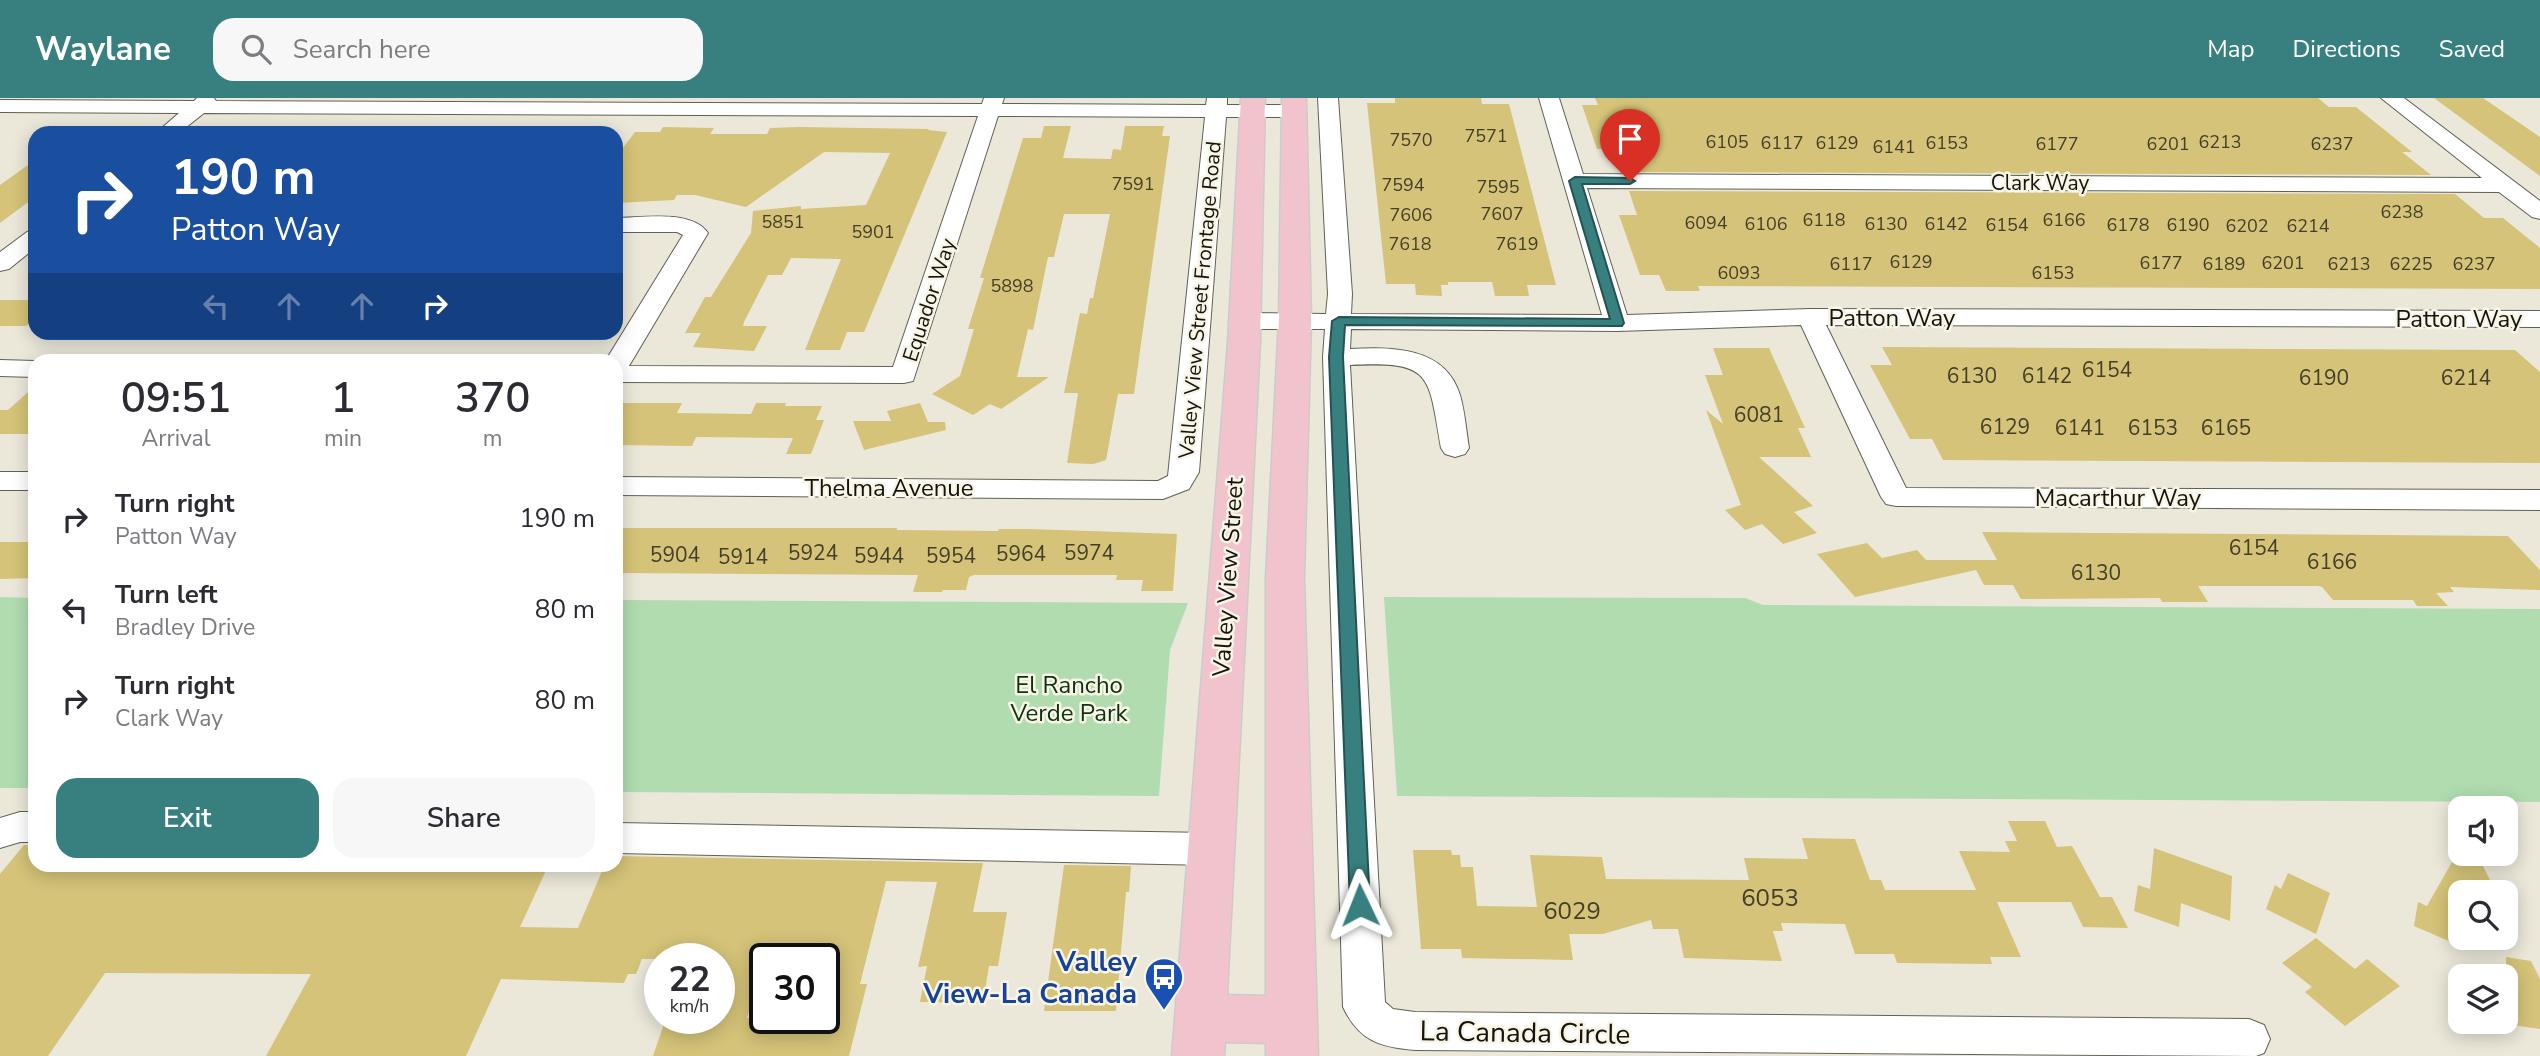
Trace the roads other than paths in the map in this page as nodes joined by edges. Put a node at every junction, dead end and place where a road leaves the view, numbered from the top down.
1 (1328, 98) edge
2 (1549, 98) edge
3 (2391, 98) edge
4 (204, 102) edge
5 (992, 104) edge
6 (1216, 104) edge
7 (1252, 104) edge
8 (1294, 104) edge
9 (0, 106) edge
10 (175, 126) edge
11 (1575, 181) junction
12 (2505, 185) junction
13 (2540, 212) edge
14 (623, 225) edge
15 (28, 242) edge
16 (0, 264) edge
17 (1810, 317) junction
18 (2540, 319) edge
19 (1295, 320) junction
20 (1244, 321) junction
21 (1339, 321) junction
22 (1617, 323) junction
23 (623, 354) edge
24 (1336, 357) junction
25 (0, 368) edge
26 (28, 369) edge
27 (623, 374) edge
28 (1455, 448) dead end
29 (0, 481) edge
30 (28, 481) edge
31 (623, 486) edge
32 (1163, 490) joint
33 (2540, 500) edge
34 (28, 827) edge
35 (0, 832) edge
36 (623, 838) edge
37 (1210, 849) junction
38 (1199, 1037) edge
39 (1292, 1038) edge
40 (2249, 1039) dead end

1 - 21 street
2 - 11 street
3 - 12 street
4 - 5 street
4 - 9 street
4 - 10 street
5 - 6 street
5 - 27 street, Equador Way
6 - 7 street
6 - 32 street, Valley View Street Frontage Road
7 - 8 street
7 - 20 main road, Valley View Street
8 - 19 main road
11 - 12 street, Clark Way
11 - 22 street
12 - 13 street
14 - 23 street
15 - 16 street
17 - 18 street, Patton Way
17 - 22 street, Patton Way
17 - 33 street, Macarthur Way
19 - 20 street, Patton Way
19 - 21 street, Patton Way
19 - 39 main road
20 - 37 main road, Valley View Street
21 - 22 street, Patton Way
21 - 24 street
24 - 28 street
24 - 40 street, La Canada Circle
25 - 26 street
29 - 30 street
31 - 32 street, Thelma Avenue
34 - 35 street
36 - 37 street
37 - 38 main road, Valley View Street
38 - 39 main road

